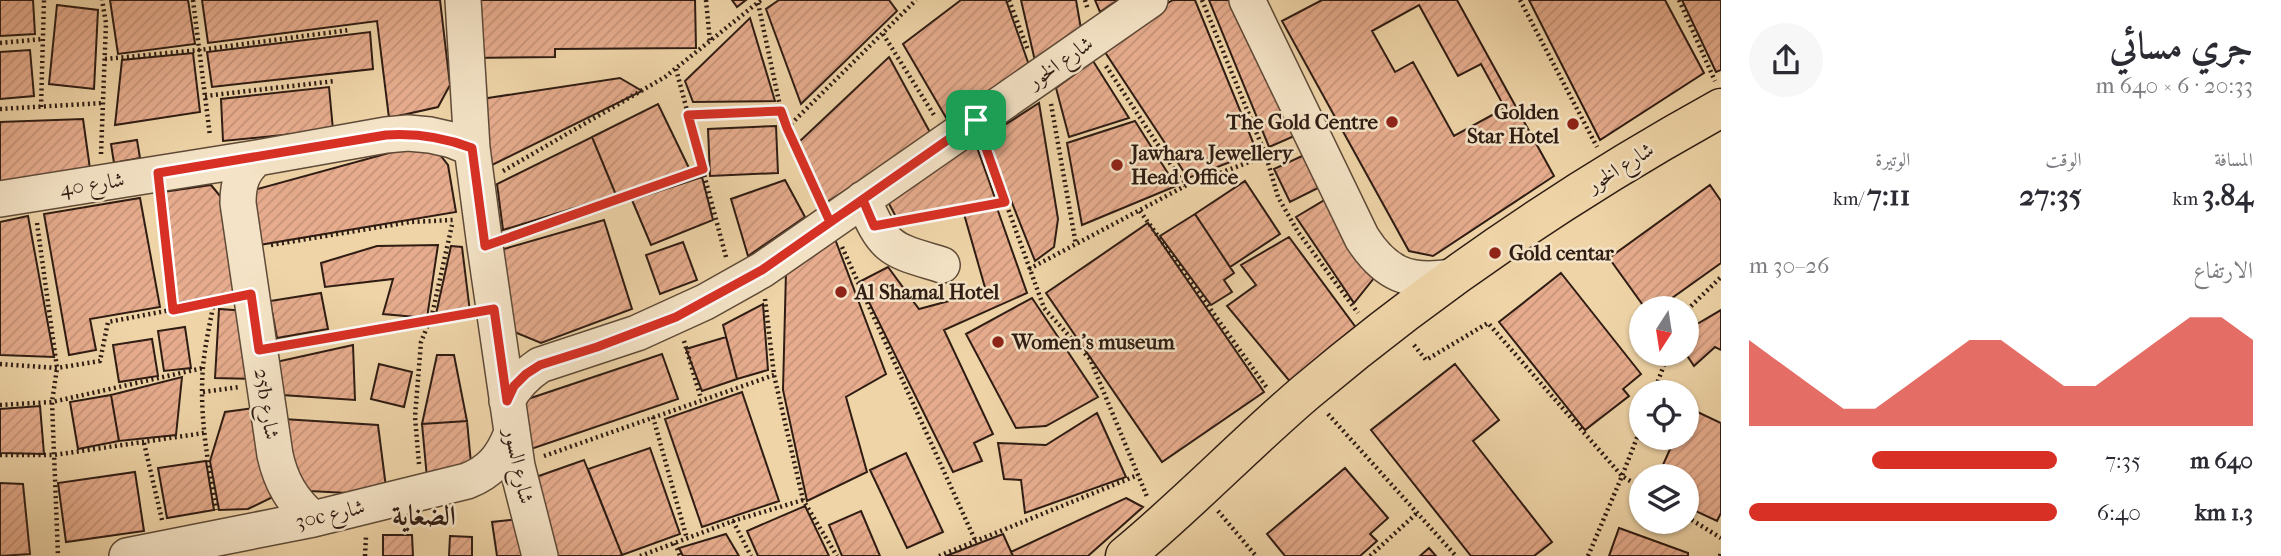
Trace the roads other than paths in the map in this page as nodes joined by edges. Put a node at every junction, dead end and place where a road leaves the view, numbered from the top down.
1 (463, 0) edge
2 (1150, 0) edge
3 (1247, 0) edge
4 (1718, 95) edge
5 (472, 148) junction
6 (257, 158) junction
7 (17, 196) edge
8 (869, 213) junction
9 (942, 265) dead end
10 (1451, 277) junction
11 (507, 401) junction
12 (514, 451) junction
13 (313, 519) junction
14 (1152, 542) edge
15 (127, 556) edge
16 (540, 556) edge
17 (1125, 556) edge

1 - 5 street, شارع السور
2 - 8 street, شارع الخور
3 - 10 street, شارع الخور
4 - 10 main road, شارع الخور
5 - 6 street, شارع 40
5 - 11 street, شارع السور
6 - 7 street, شارع 40
6 - 13 street, 25b شارع
8 - 9 street
8 - 11 street, شارع الخور
10 - 14 main road, شارع الخور
11 - 12 street, شارع السور
12 - 13 street, 30c شارع
12 - 16 street, شارع السور
13 - 15 street, 30c شارع
14 - 17 main road, شارع الخور

